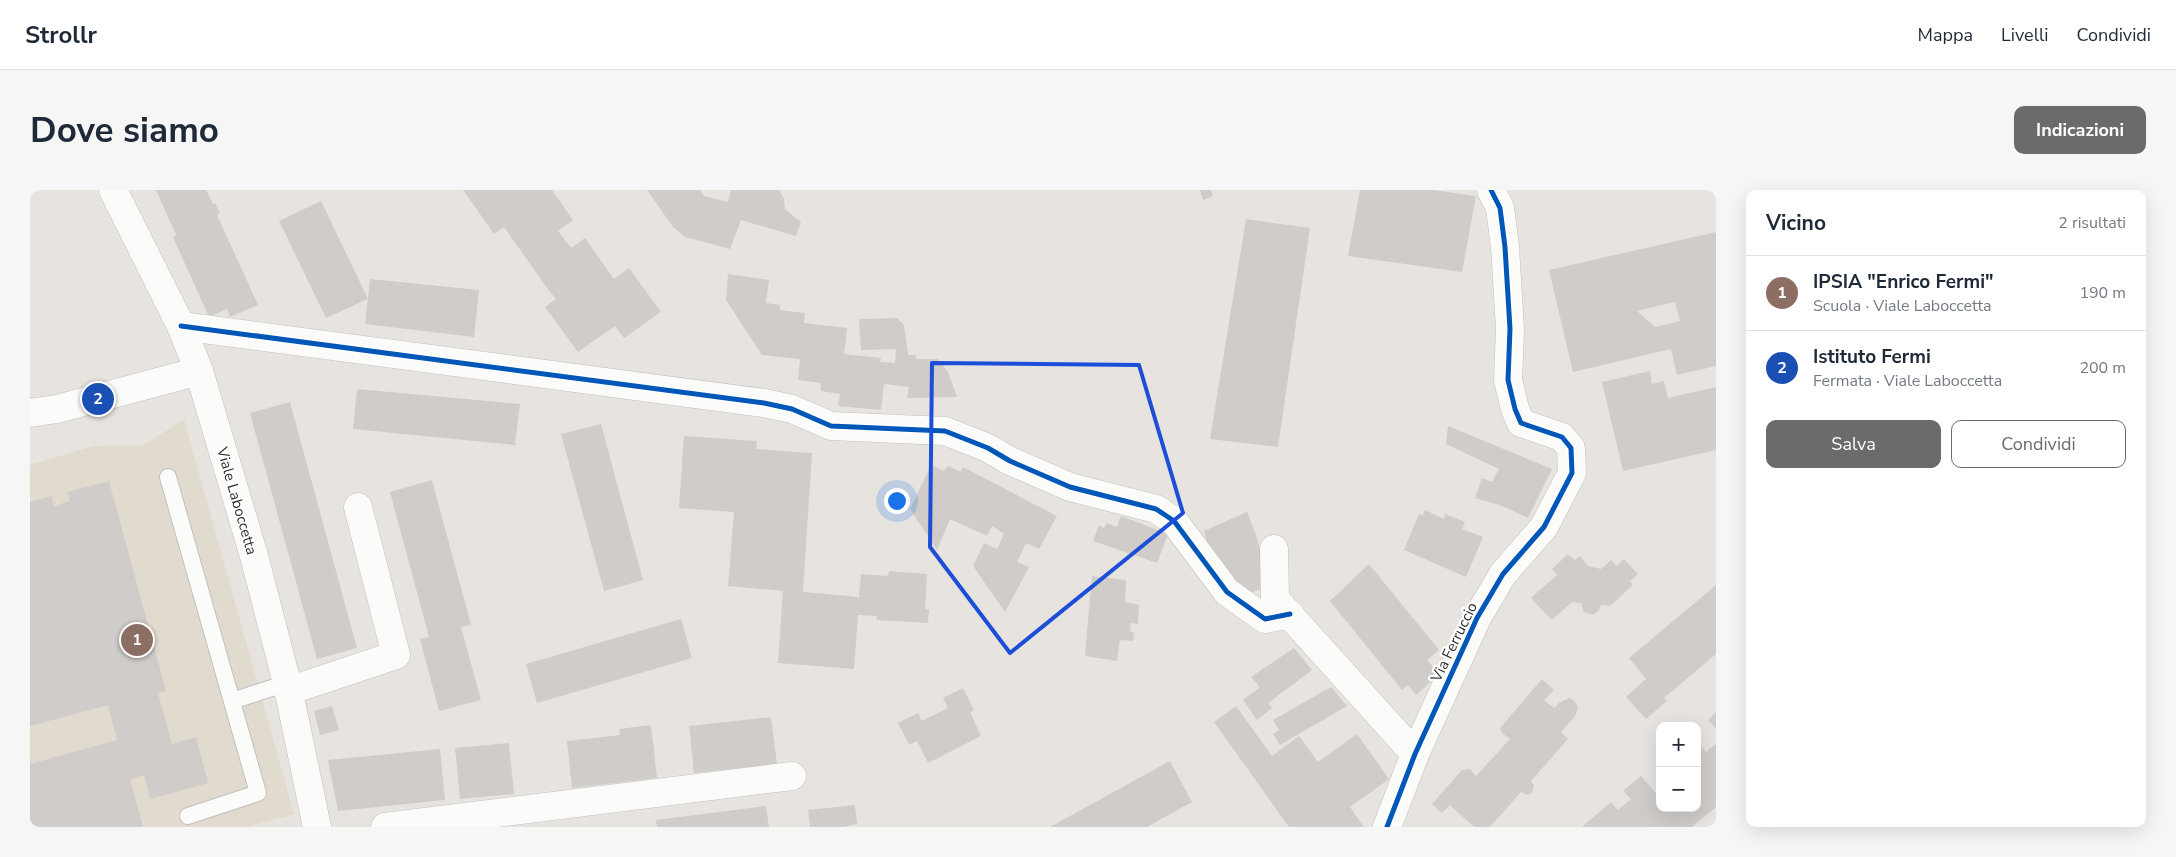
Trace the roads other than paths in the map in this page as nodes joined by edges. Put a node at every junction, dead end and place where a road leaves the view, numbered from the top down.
1 (113, 190) edge
2 (1491, 190) edge
3 (181, 326) junction
4 (199, 371) junction
5 (30, 413) edge
6 (168, 477) dead end
7 (358, 507) dead end
8 (1274, 548) dead end
9 (1290, 614) junction
10 (288, 687) junction
11 (232, 701) junction
12 (1414, 754) junction
13 (792, 776) dead end
14 (188, 816) dead end
15 (317, 827) edge
16 (384, 827) edge
17 (1386, 827) edge

1 - 3 street, Viale Laboccetta
2 - 12 street, Via Ferruccio
3 - 4 street, Viale Laboccetta
3 - 9 street
4 - 5 street
4 - 10 street, Viale Laboccetta
6 - 11 lane
7 - 10 street
8 - 9 street
9 - 12 street
10 - 11 lane
10 - 15 street, Viale Laboccetta
11 - 14 lane
12 - 17 street, Via Ferruccio
13 - 16 street

